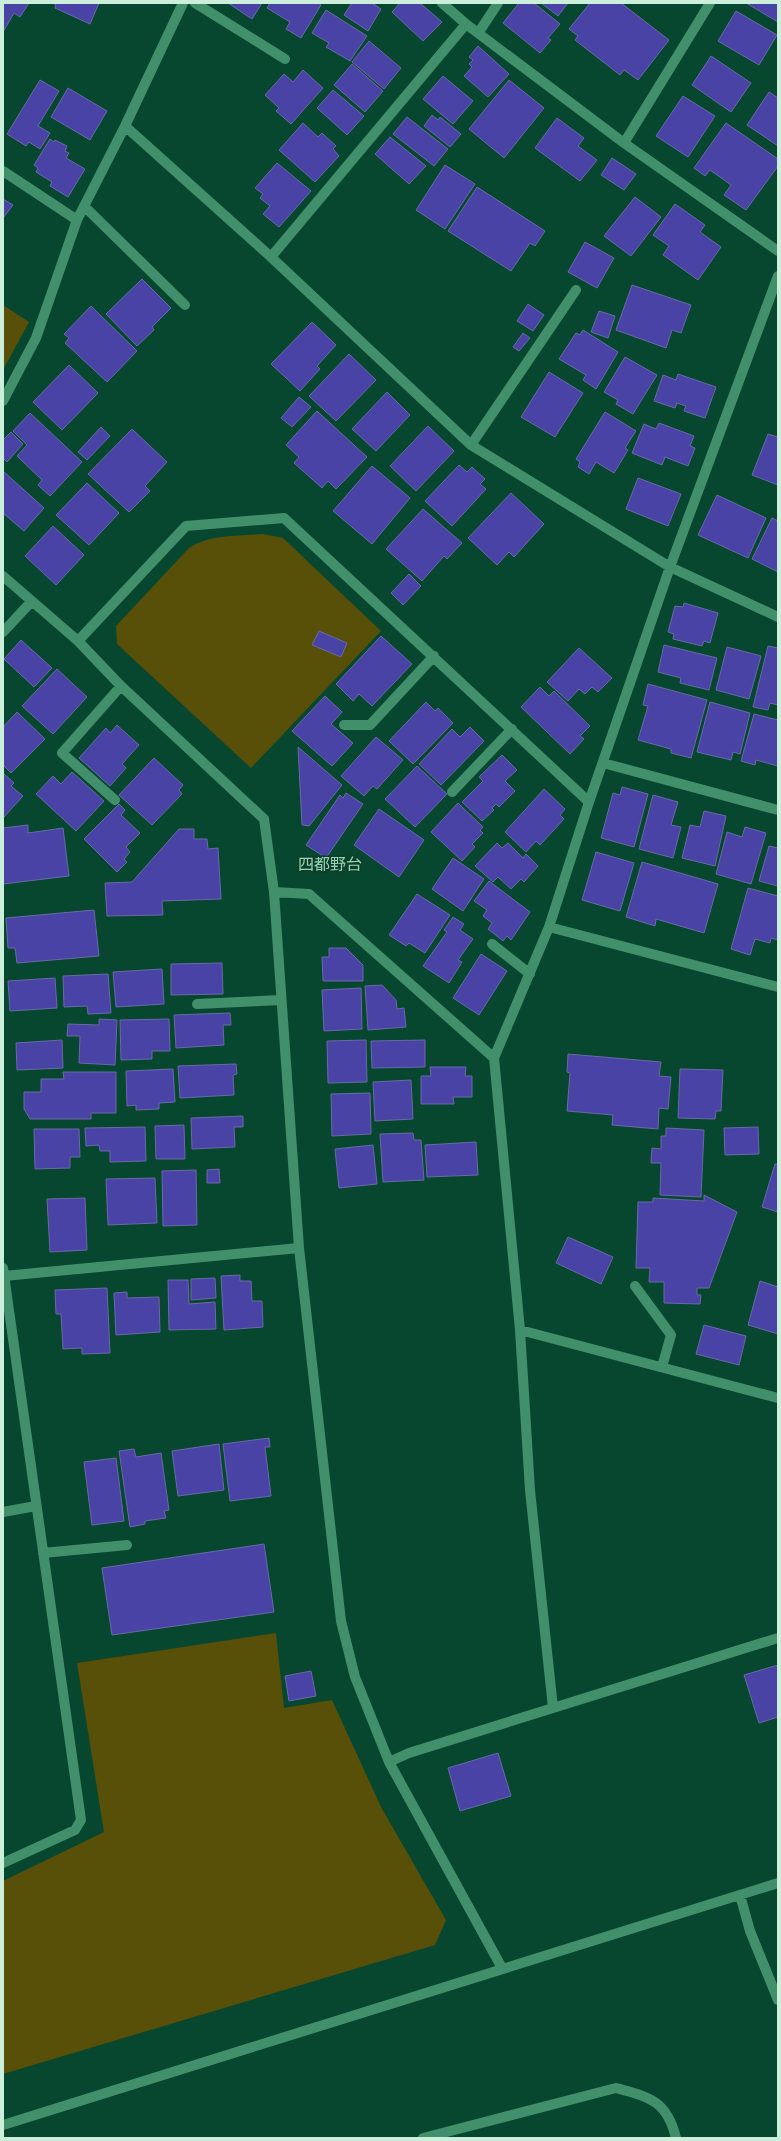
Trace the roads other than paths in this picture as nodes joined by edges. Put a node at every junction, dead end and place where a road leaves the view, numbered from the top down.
1 (183, 3) edge
2 (195, 3) edge
3 (442, 3) edge
4 (498, 3) edge
5 (710, 3) edge
6 (466, 24) junction
7 (479, 32) junction
8 (285, 59) dead end
9 (125, 126) junction
10 (624, 143) junction
11 (3, 171) edge
12 (84, 206) junction
13 (77, 220) junction
14 (778, 251) edge
15 (271, 257) junction
16 (778, 276) edge
17 (576, 290) dead end
18 (185, 305) dead end
19 (3, 401) edge
20 (471, 445) junction
21 (670, 567) junction
22 (3, 576) edge
23 (31, 602) junction
24 (778, 617) edge
25 (3, 632) edge
26 (78, 641) junction
27 (434, 656) junction
28 (121, 686) junction
29 (344, 725) dead end
30 (512, 729) junction
31 (603, 763) junction
32 (452, 792) dead end
33 (115, 800) dead end
34 (589, 802) junction
35 (778, 810) edge
36 (274, 892) junction
37 (549, 927) junction
38 (492, 944) dead end
39 (530, 974) junction
40 (778, 987) edge
41 (281, 1000) junction
42 (197, 1004) dead end
43 (494, 1058) junction
44 (300, 1248) junction
45 (4, 1272) edge
46 (635, 1286) dead end
47 (520, 1330) junction
48 (662, 1367) junction
49 (778, 1398) edge
50 (36, 1506) junction
51 (3, 1512) edge
52 (127, 1545) dead end
53 (44, 1553) junction
54 (778, 1638) edge
55 (552, 1708) junction
56 (389, 1762) junction
57 (3, 1863) edge
58 (778, 1883) edge
59 (740, 1895) junction
60 (502, 1968) junction
61 (778, 2000) edge
62 (3, 2125) edge
63 (423, 2138) edge
64 (676, 2138) edge

1 - 9 street
2 - 8 street
3 - 6 street
4 - 7 street
5 - 10 street
6 - 7 street
6 - 15 street
7 - 10 street
9 - 12 street
9 - 15 street
10 - 14 street
11 - 13 street
12 - 13 street
12 - 18 street
13 - 19 street
15 - 20 street
16 - 21 street
17 - 20 street
20 - 21 street
21 - 24 street
21 - 31 street
22 - 23 street
23 - 25 street
23 - 26 street
26 - 27 street
26 - 28 street
27 - 29 street
27 - 30 street
28 - 33 street
28 - 36 street
30 - 32 street
30 - 34 street
31 - 34 street
31 - 35 street
34 - 37 street
36 - 41 street
36 - 43 street
37 - 39 street
37 - 40 street
38 - 39 street
39 - 43 street
41 - 42 street
41 - 44 street
43 - 47 street
44 - 45 street
44 - 56 street
45 - 50 street
46 - 48 street
47 - 48 street
47 - 55 street
48 - 49 street
50 - 51 street
50 - 53 street
52 - 53 street
53 - 57 street
54 - 55 street
55 - 56 street
56 - 60 street
58 - 59 street
59 - 60 street
59 - 61 street
60 - 62 street
63 - 64 street

